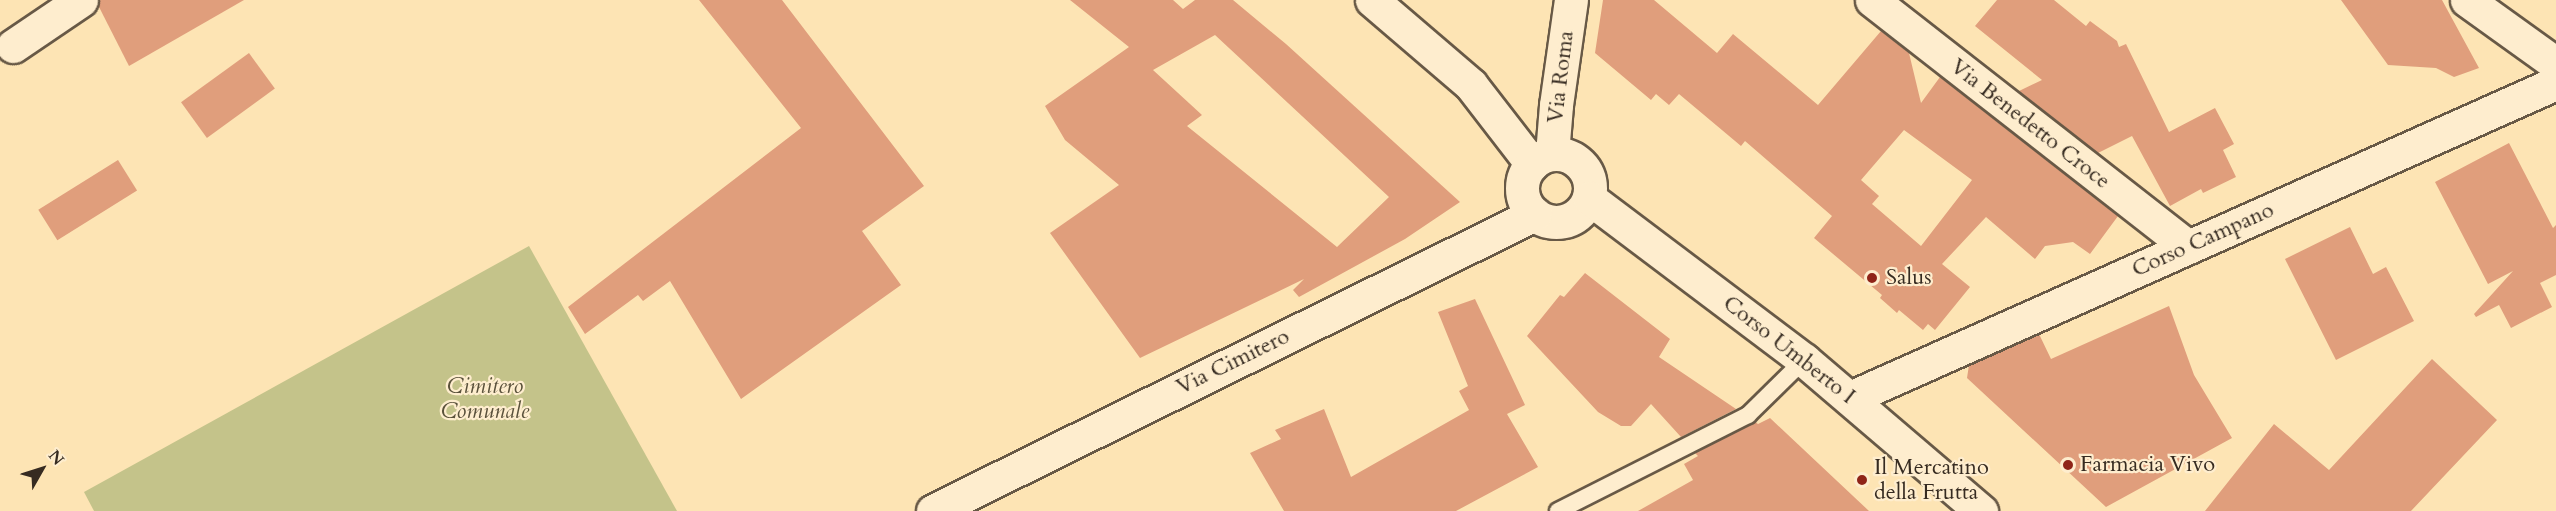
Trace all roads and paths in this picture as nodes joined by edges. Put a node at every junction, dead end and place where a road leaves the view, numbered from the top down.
1 (81, 0) edge
2 (1372, 0) edge
3 (1571, 0) edge
4 (1872, 0) edge
5 (2467, 0) edge
6 (13, 46) dead end
7 (2556, 64) edge
8 (2556, 83) edge
9 (1542, 159) junction
10 (1589, 198) junction
11 (1535, 214) junction
12 (2188, 247) junction
13 (1804, 360) junction
14 (1850, 398) junction
15 (1968, 507) edge
16 (933, 511) edge
17 (1558, 511) edge

1 - 6 street
2 - 9 street
3 - 9 street, Via Roma
4 - 12 street, Via Benedetto Croce
5 - 7 street
8 - 12 street, Corso Campano
9 - 10 street
9 - 11 street
10 - 11 street
10 - 13 street, Corso Umberto I
11 - 16 street, Via Cimitero
12 - 14 street, Corso Campano
13 - 14 street, Corso Umberto I
13 - 17 lane
14 - 15 street, Corso Umberto I

